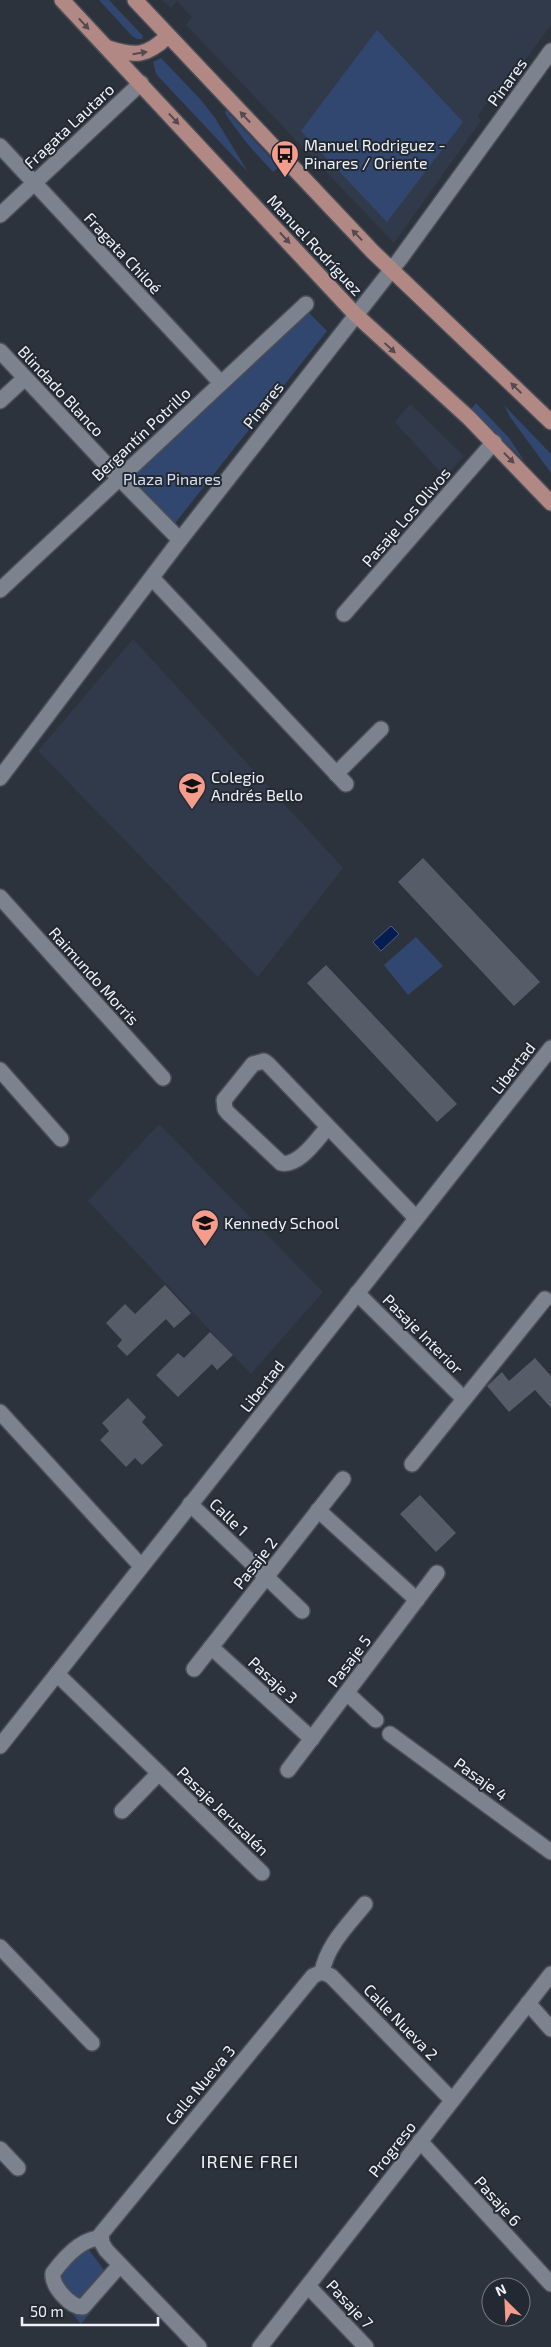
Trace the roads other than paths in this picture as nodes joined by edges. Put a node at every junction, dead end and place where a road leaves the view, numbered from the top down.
1 (62, 0) edge
2 (135, 0) edge
3 (168, 36) junction
4 (107, 48) junction
5 (551, 51) edge
6 (141, 83) junction
7 (0, 146) edge
8 (34, 183) junction
9 (0, 215) edge
10 (391, 270) junction
11 (306, 304) dead end
12 (355, 314) junction
13 (0, 351) edge
14 (25, 378) junction
15 (221, 383) junction
16 (0, 401) edge
17 (551, 422) edge
18 (494, 442) junction
19 (119, 478) junction
20 (551, 503) edge
21 (180, 540) junction
22 (152, 578) junction
23 (0, 590) edge
24 (344, 614) dead end
25 (381, 729) dead end
26 (0, 778) edge
27 (0, 897) edge
28 (551, 1048) edge
29 (0, 1070) edge
30 (163, 1078) dead end
31 (328, 1127) junction
32 (61, 1139) dead end
33 (416, 1218) junction
34 (357, 1293) junction
35 (545, 1299) dead end
36 (464, 1399) junction
37 (0, 1412) edge
38 (412, 1464) dead end
39 (343, 1479) dead end
40 (190, 1504) junction
41 (318, 1510) junction
42 (141, 1566) junction
43 (437, 1573) dead end
44 (266, 1576) junction
45 (417, 1600) junction
46 (302, 1611) dead end
47 (211, 1647) junction
48 (194, 1669) dead end
49 (57, 1674) junction
50 (346, 1693) junction
51 (376, 1720) dead end
52 (390, 1734) dead end
53 (312, 1739) junction
54 (0, 1746) edge
55 (288, 1770) dead end
56 (159, 1773) junction
57 (122, 1810) dead end
58 (551, 1852) edge
59 (262, 1874) dead end
60 (366, 1904) dead end
61 (0, 1947) edge
62 (322, 1972) junction
63 (551, 1974) edge
64 (528, 2003) junction
65 (551, 2028) edge
66 (92, 2043) dead end
67 (452, 2100) junction
68 (420, 2141) junction
69 (0, 2149) edge
70 (18, 2168) dead end
71 (101, 2238) junction
72 (120, 2265) junction
73 (551, 2284) edge
74 (308, 2286) junction
75 (199, 2347) edge
76 (260, 2347) edge
77 (366, 2347) edge

1 -> 4 main road, Manuel Rodríguez
2 - 3 main road
4 -> 3 main road
10 -> 3 main road
4 - 6 main road, Manuel Rodríguez
5 - 10 street, Pinares
6 - 8 street, Fragata Lautaro
6 -> 12 main road, Manuel Rodríguez
7 - 8 street, Fragata Chiloé
8 - 9 street, Fragata Lautaro
8 - 15 street, Fragata Chiloé
10 - 12 street, Pinares
17 -> 10 main road
11 - 15 street, Bergantín Potrillo
12 -> 18 main road, Manuel Rodríguez
12 - 21 street, Pinares
13 - 14 street, Blindado Blanco
14 - 16 street
14 - 19 street, Blindado Blanco
15 - 19 street, Bergantín Potrillo
18 -> 20 main road, Manuel Rodríguez
18 - 24 street, Pasaje Los Olivos
19 - 21 street, Blindado Blanco
19 - 23 street, Bergantín Potrillo
21 - 22 street, Pinares
22 - 25 street
22 - 26 street, Pinares
27 - 30 street, Raimundo Morris
28 - 33 street, Libertad
29 - 32 street
31 - 31 street
31 - 33 street
33 - 34 street, Libertad
34 - 36 street, Pasaje Interior
34 - 40 street, Libertad
35 - 36 street
36 - 38 street
37 - 42 street
39 - 41 street, Pasaje 2
40 - 42 street, Libertad
40 - 44 street, Calle 1
41 - 44 street, Pasaje 2
41 - 45 street
42 - 49 street, Libertad
43 - 45 street, Pasaje 5
44 - 46 street, Calle 1
44 - 47 street, Pasaje 2
45 - 50 street, Pasaje 5
47 - 48 street, Pasaje 2
47 - 53 street, Pasaje 3
49 - 54 street, Libertad
49 - 56 street, Pasaje Jerusalén
50 - 51 street
50 - 53 street, Pasaje 5
52 - 58 street, Pasaje 4
53 - 55 street, Pasaje 5
56 - 57 street, Pasaje Jerusalén
56 - 59 street, Pasaje Jerusalén
60 - 62 street
61 - 66 street
62 - 67 street, Calle Nueva 2
62 - 71 street, Calle Nueva 3
63 - 64 street, Progreso
64 - 65 street
64 - 67 street, Progreso
67 - 68 street, Progreso
68 - 73 street, Pasaje 6
68 - 74 street, Progreso
69 - 70 street
71 - 72 street
71 - 72 street
72 - 75 street
74 - 76 street, Progreso
74 - 77 street, Pasaje 7

